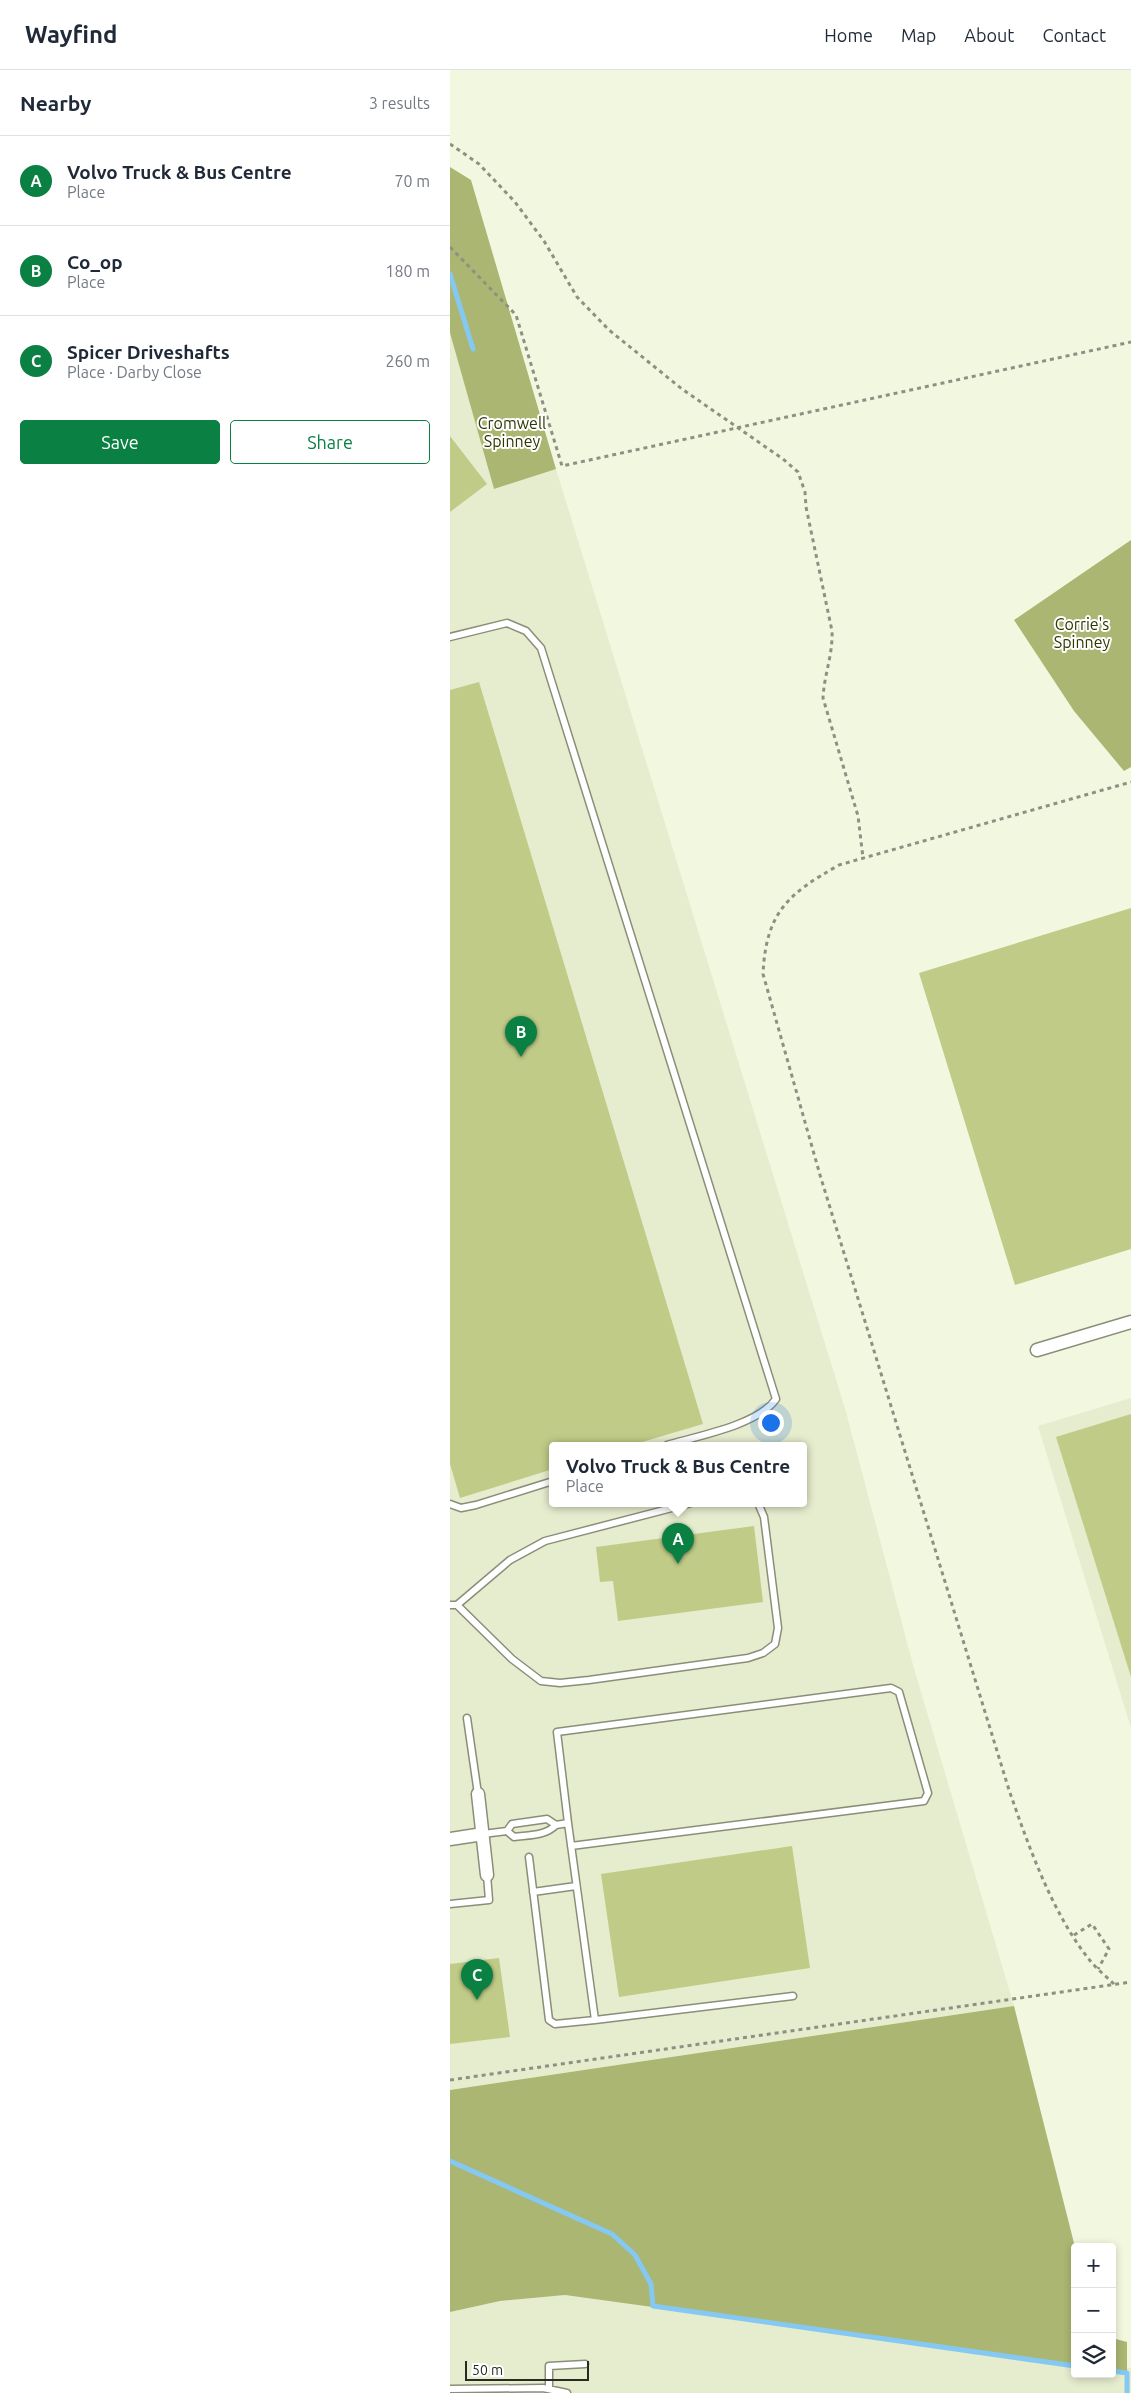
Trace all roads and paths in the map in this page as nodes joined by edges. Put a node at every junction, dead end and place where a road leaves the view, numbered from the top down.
1 (450, 144) edge
2 (450, 247) edge
3 (1131, 342) edge
4 (738, 428) junction
5 (450, 637) edge
6 (1131, 782) edge
7 (863, 858) junction
8 (1131, 1322) edge
9 (1037, 1350) dead end
10 (678, 1442) edge
11 (549, 1482) edge
12 (450, 1504) edge
13 (676, 1507) edge
14 (760, 1507) edge
15 (453, 1605) edge
16 (467, 1718) dead end
17 (478, 1794) joint
18 (568, 1823) junction
19 (556, 1825) junction
20 (507, 1831) junction
21 (483, 1834) junction
22 (450, 1839) edge
23 (571, 1846) junction
24 (528, 1858) dead end
25 (488, 1875) joint
26 (576, 1886) junction
27 (533, 1892) junction
28 (450, 1904) edge
29 (1074, 1936) junction
30 (1098, 1969) junction
31 (1131, 1982) edge
32 (1114, 1984) junction
33 (793, 1996) dead end
34 (595, 2020) junction
35 (450, 2080) edge
36 (585, 2364) dead end
37 (450, 2389) edge
38 (549, 2389) junction
39 (568, 2393) edge

1 - 4 path
2 - 4 path
3 - 4 path
4 - 7 path
5 - 10 lane
6 - 7 path
7 - 29 path
8 - 9 street
11 - 12 lane
13 - 15 lane
14 - 15 lane
16 - 17 lane
17 - 21 street
18 - 19 lane
18 - 23 lane
18 - 23 lane
19 - 20 lane
19 - 20 lane
20 - 21 lane
21 - 22 street
21 - 25 street
23 - 26 lane
24 - 27 lane
25 - 28 lane
26 - 27 lane
26 - 34 lane
27 - 34 lane
29 - 30 path
29 - 30 path
30 - 32 path
31 - 32 path
32 - 35 path
33 - 34 lane
36 - 38 lane
37 - 38 lane
38 - 39 lane

